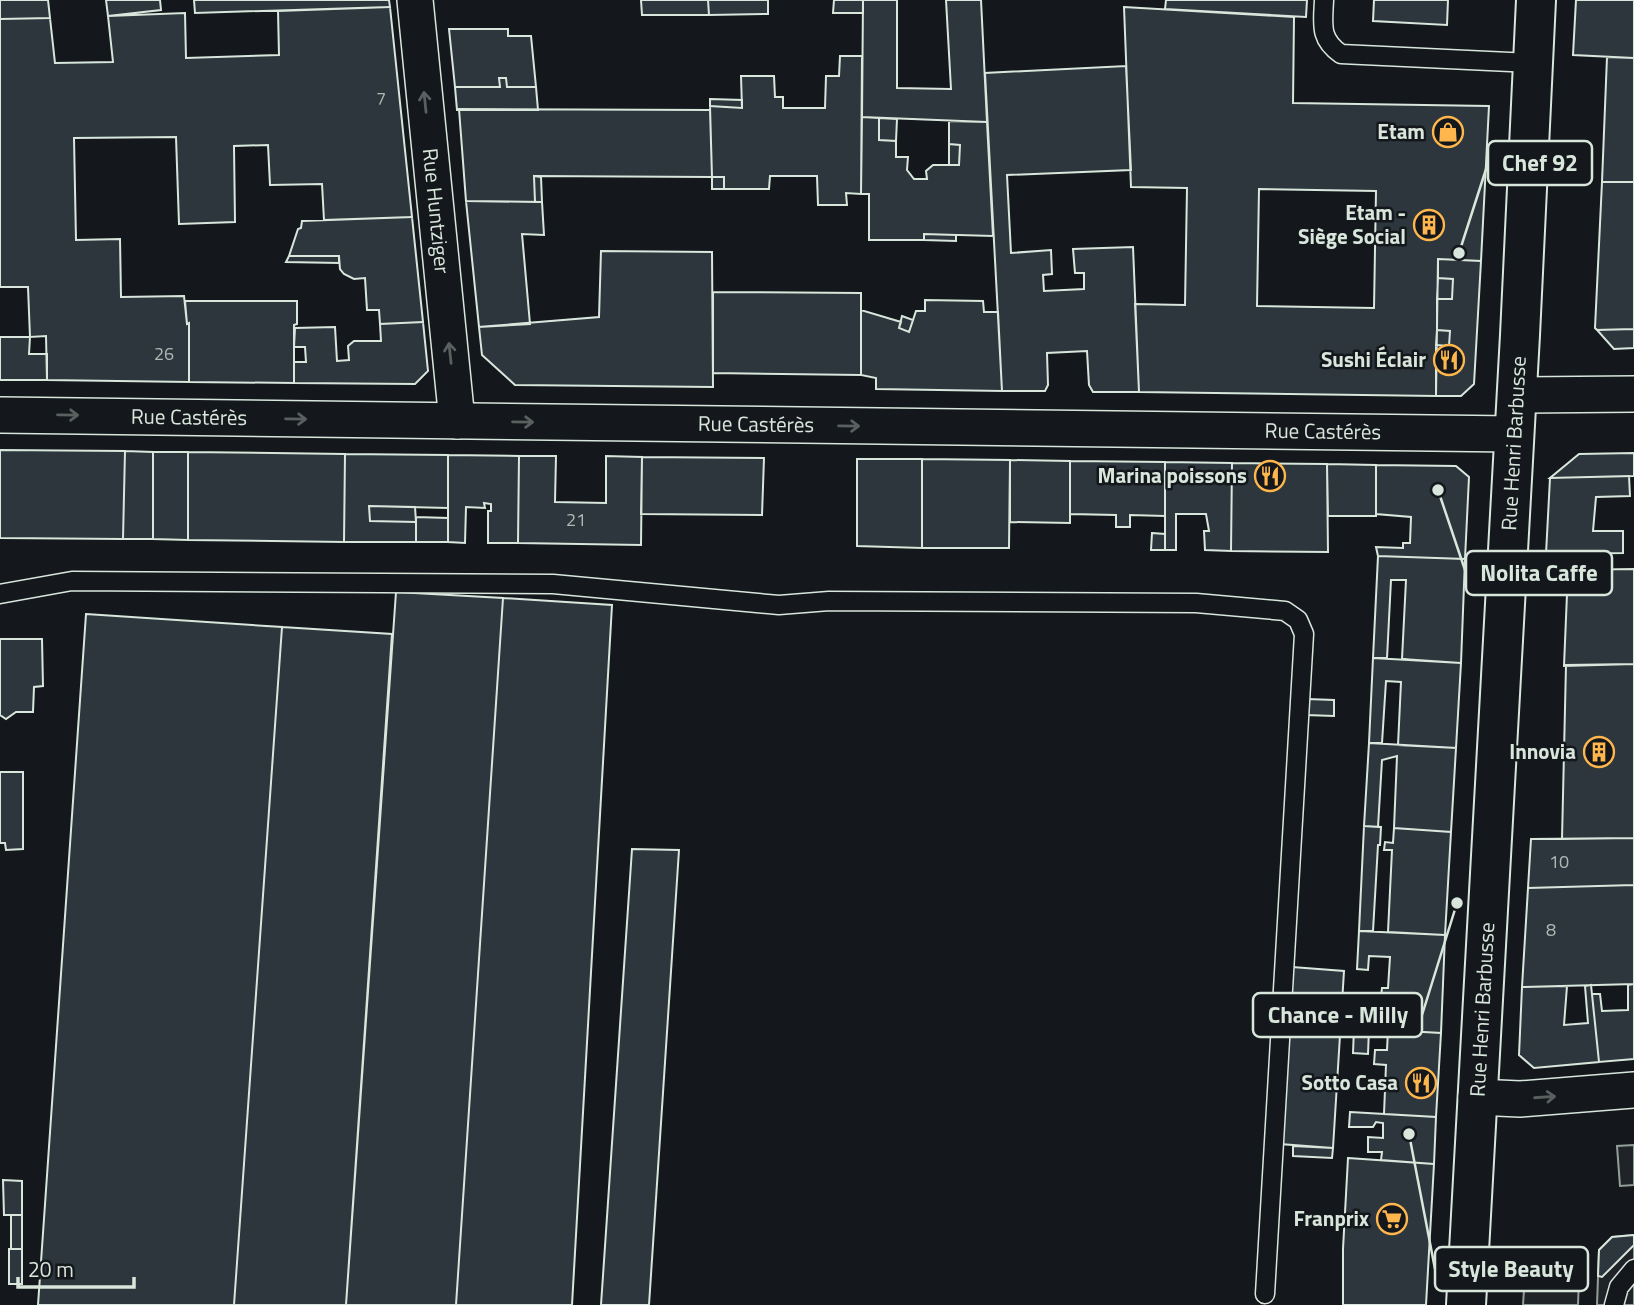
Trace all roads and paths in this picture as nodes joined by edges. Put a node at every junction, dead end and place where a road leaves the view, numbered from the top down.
1 (415, 0) edge
2 (1324, 0) edge
3 (1536, 0) edge
4 (1533, 63) junction
5 (1634, 394) edge
6 (1516, 395) junction
7 (0, 415) edge
8 (457, 421) junction
9 (1513, 434) junction
10 (0, 594) edge
11 (1634, 1090) edge
12 (1476, 1097) junction
13 (1634, 1269) edge
14 (1265, 1294) dead end
15 (1466, 1305) edge
16 (1614, 1305) edge

8 -> 1 street, Rue Huntziger
2 - 4 lane
3 - 4 street, Rue Henri Barbusse
4 - 6 street, Rue Henri Barbusse
5 - 6 street
6 - 9 street, Rue Henri Barbusse
7 -> 8 street, Rue Castérès
8 -> 9 street, Rue Castérès
9 - 12 street, Rue Henri Barbusse
10 - 14 lane
12 -> 11 street
12 - 15 street, Rue Henri Barbusse
13 - 16 lane

